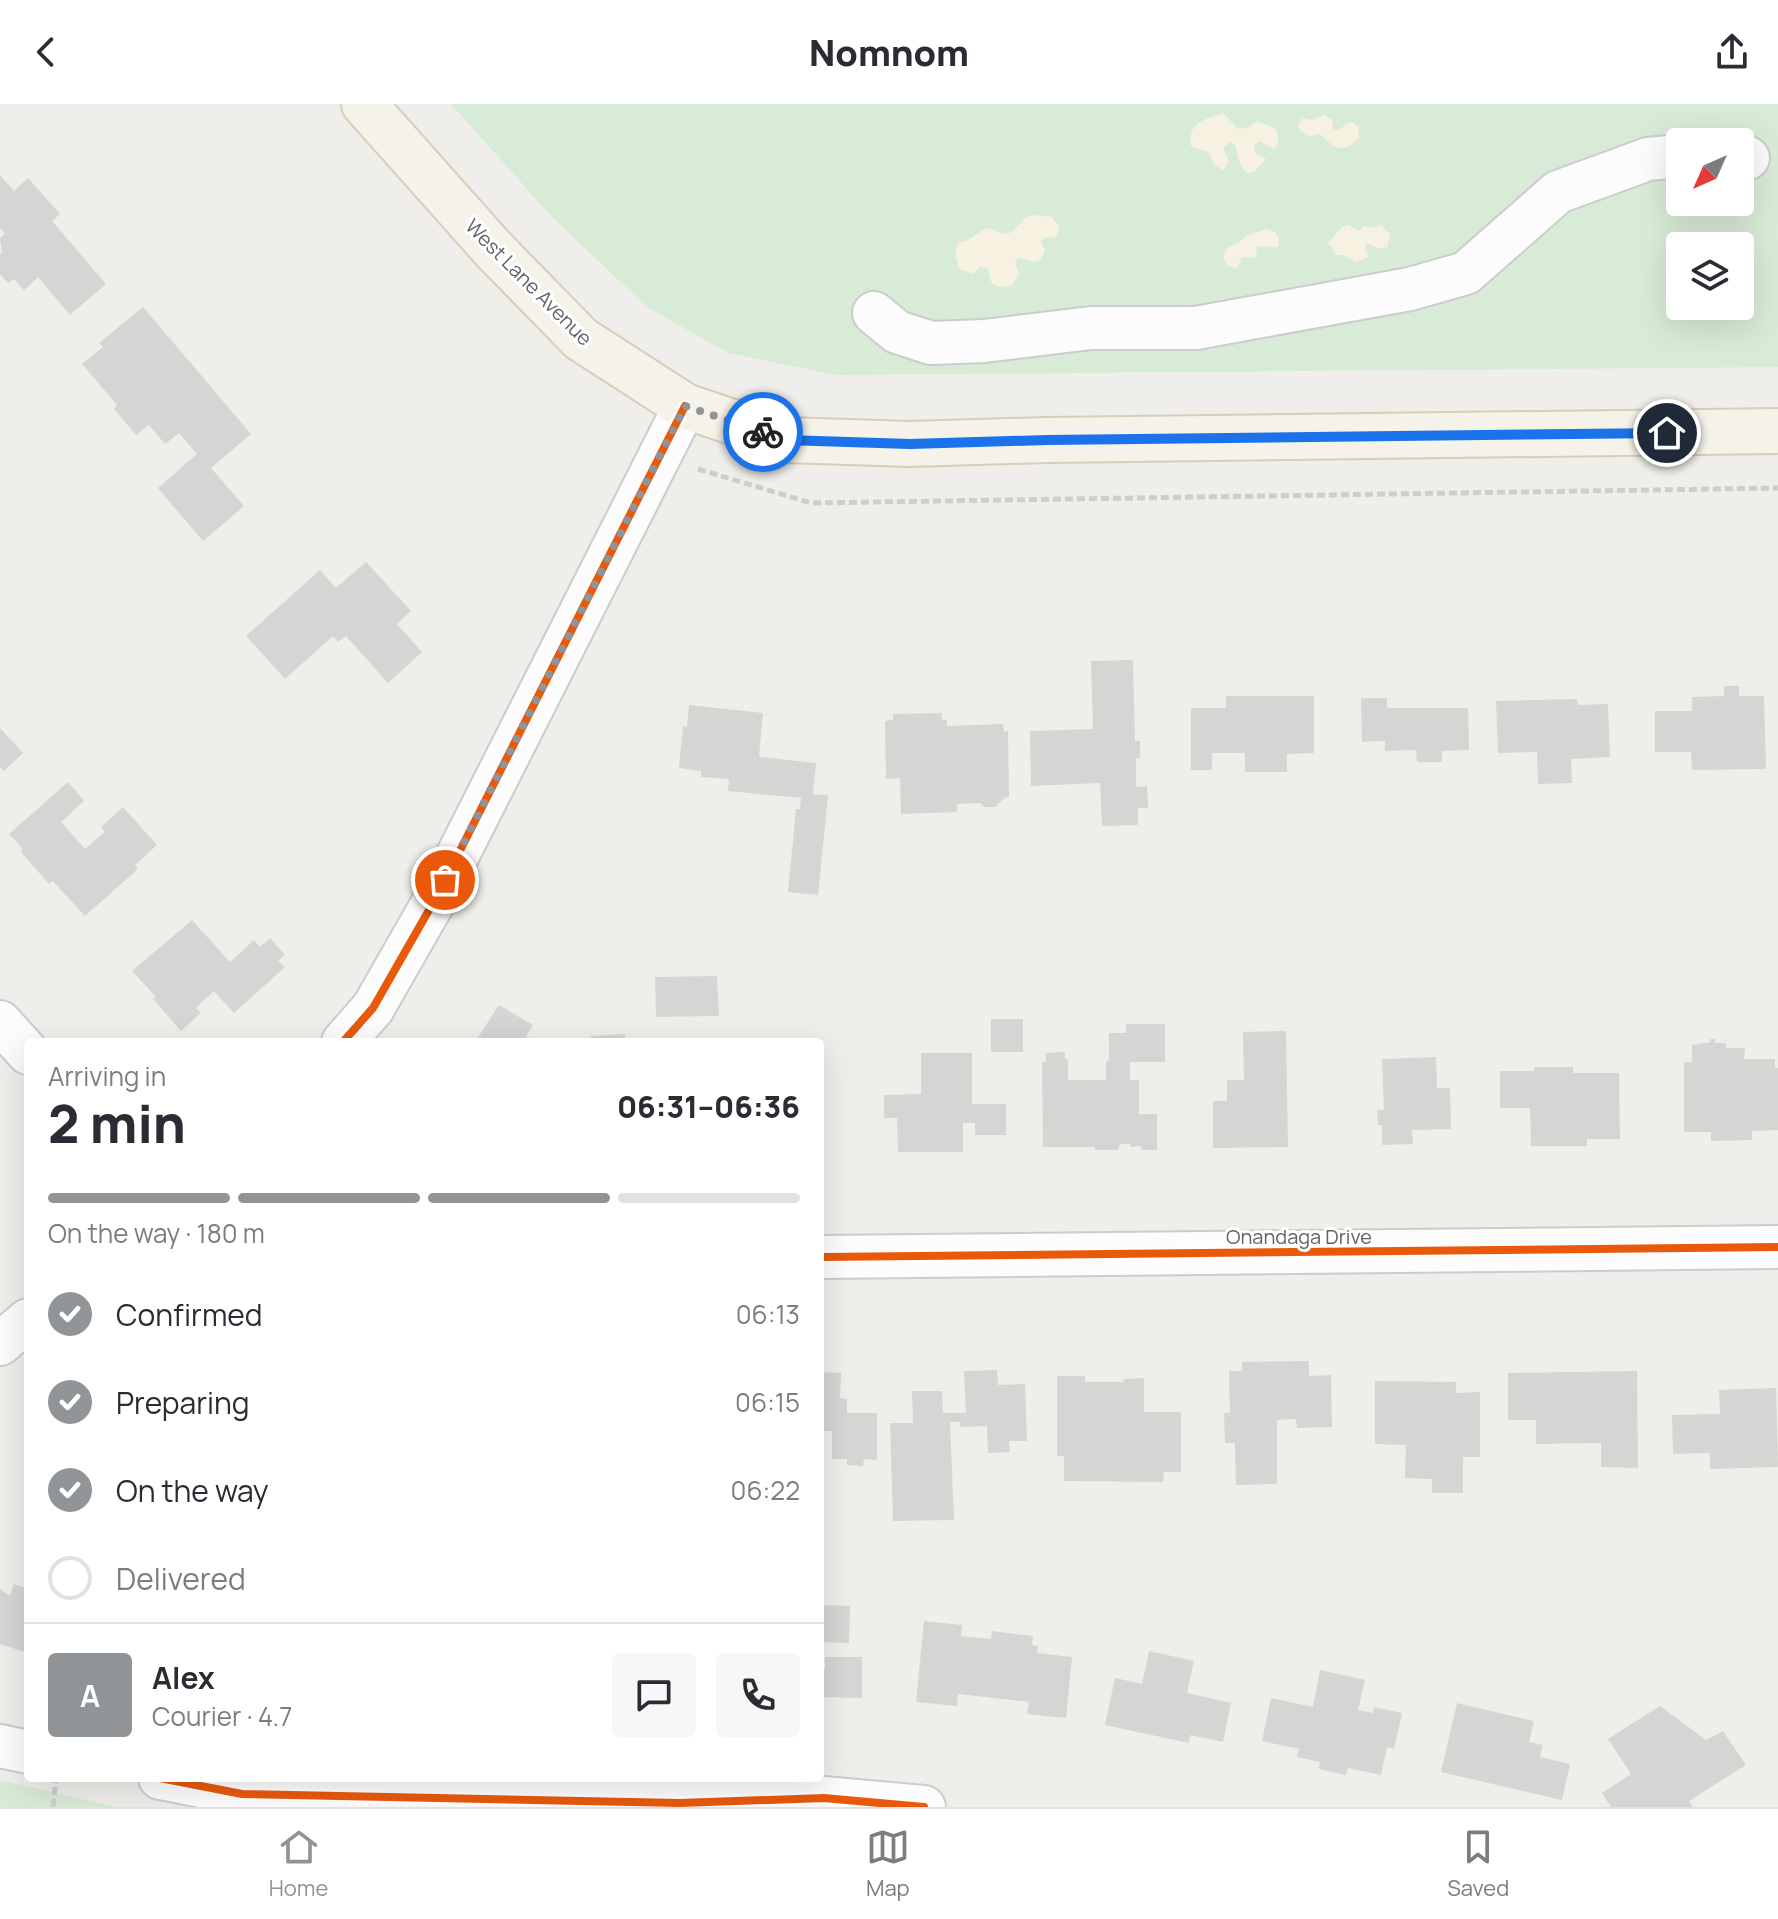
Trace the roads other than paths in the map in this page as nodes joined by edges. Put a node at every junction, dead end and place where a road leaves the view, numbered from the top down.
1 (364, 104) edge
2 (1666, 157) edge
3 (874, 313) dead end
4 (685, 406) junction
5 (1778, 431) edge
6 (0, 1022) edge
7 (347, 1038) edge
8 (24, 1049) edge
9 (1778, 1247) edge
10 (824, 1257) edge
11 (24, 1323) edge
12 (0, 1344) edge
13 (0, 1746) edge
14 (24, 1751) edge
15 (180, 1782) edge
16 (924, 1807) edge

1 - 4 main road, West Lane Avenue
2 - 3 street
4 - 5 main road, West Lane Avenue
4 - 7 street
6 - 8 street
9 - 10 street, Onandaga Drive
11 - 12 street
13 - 14 street
15 - 16 street

